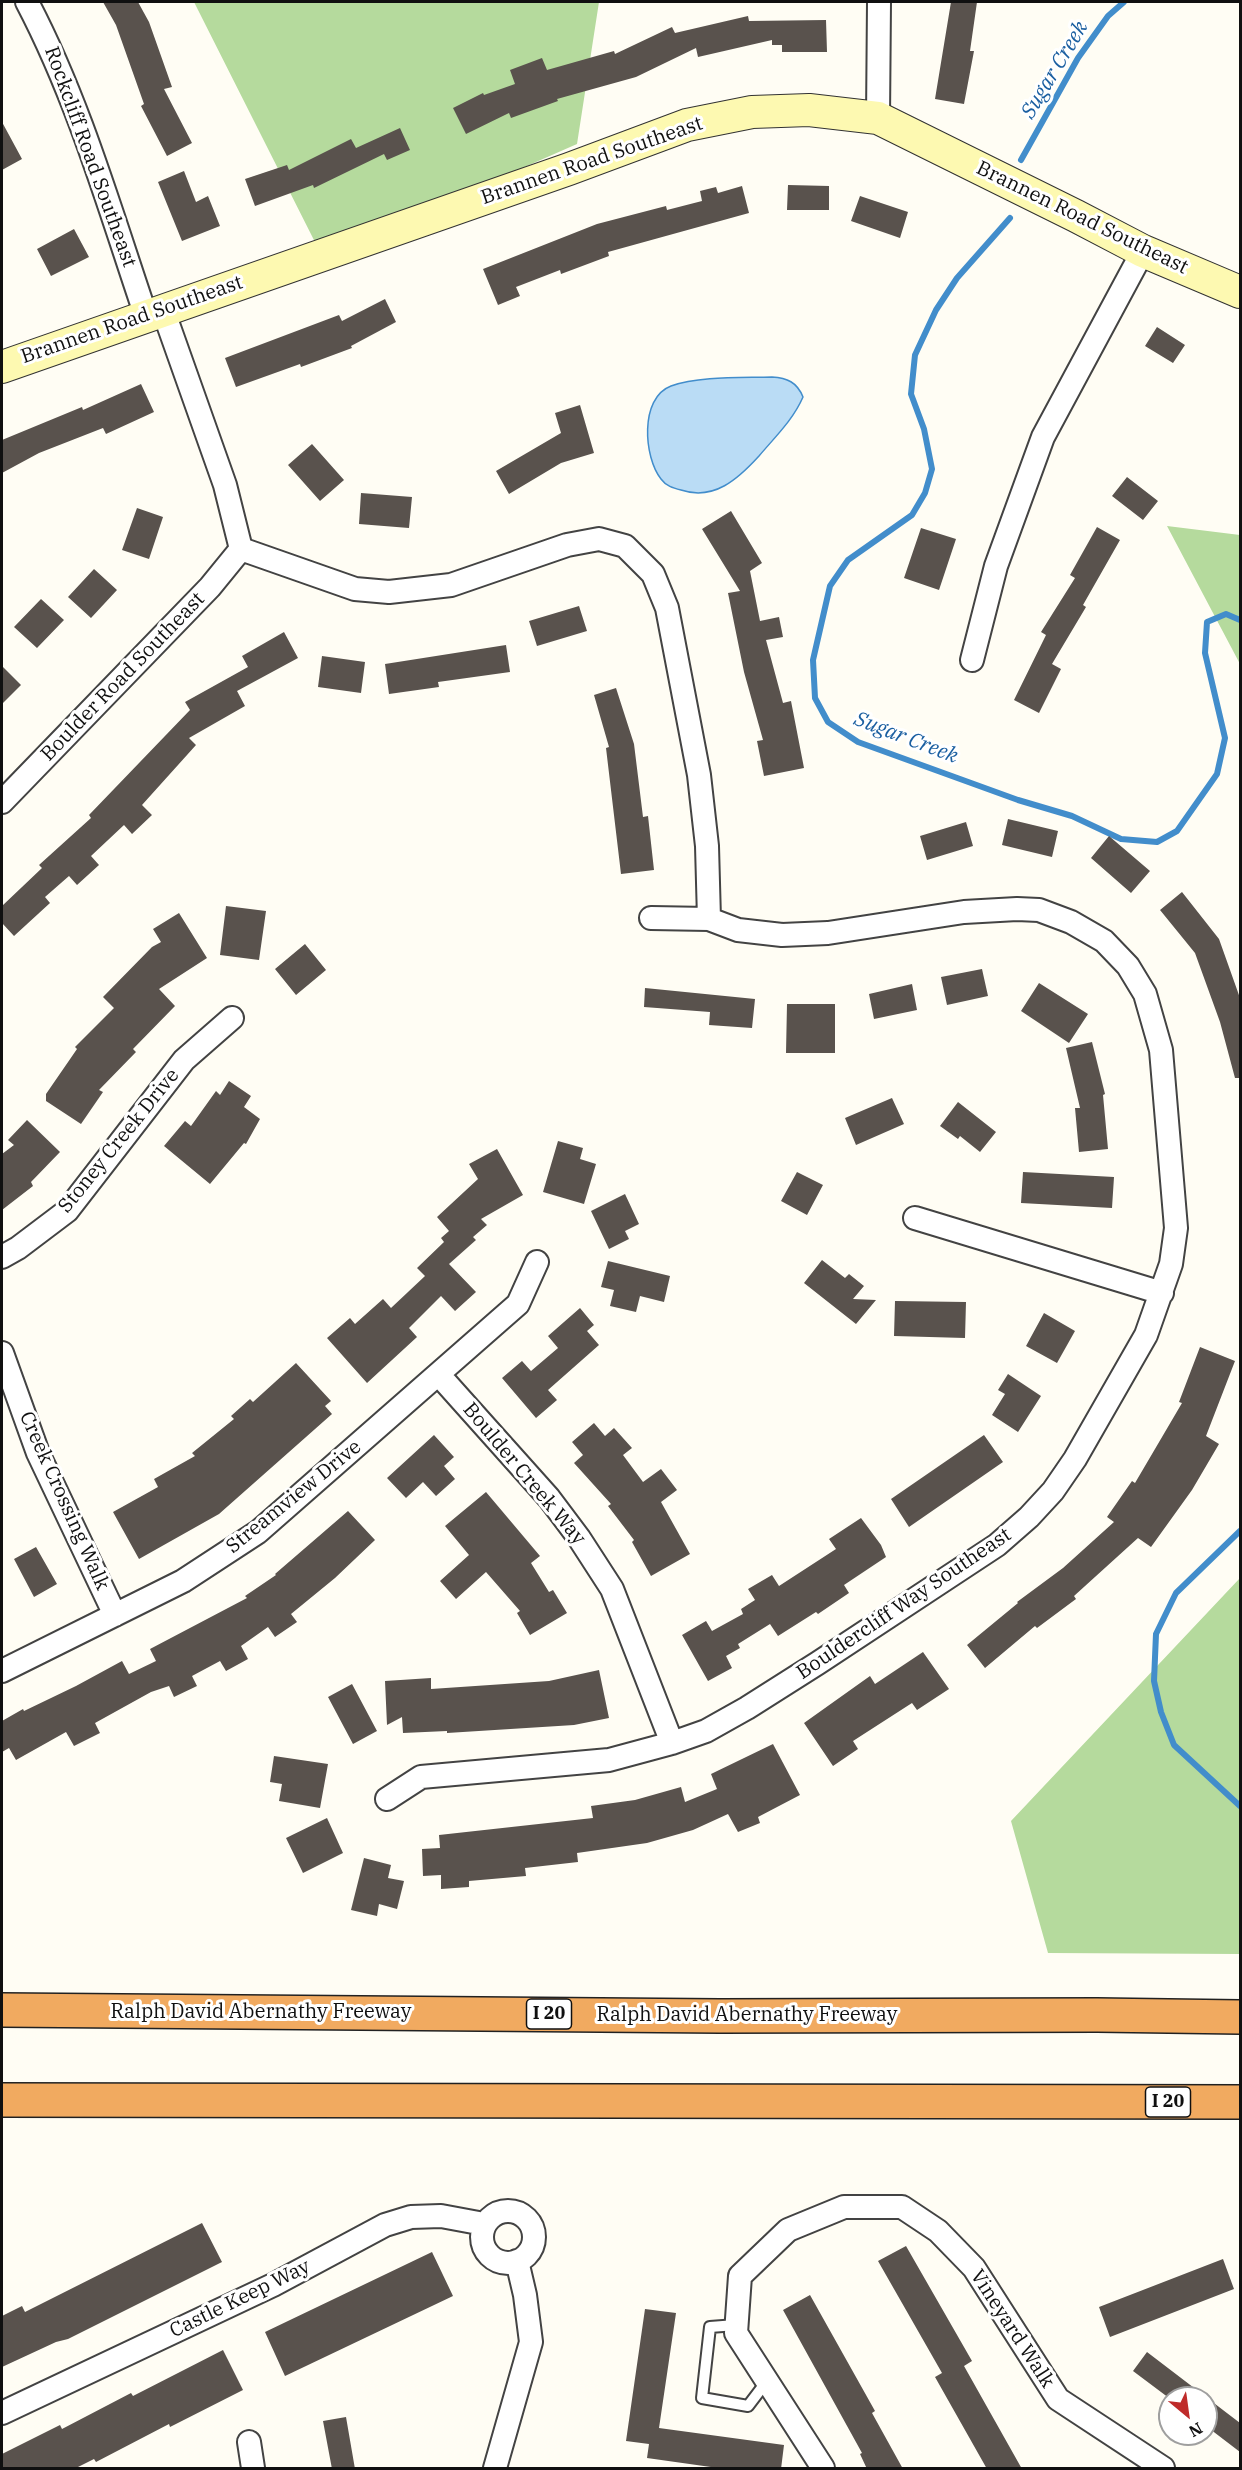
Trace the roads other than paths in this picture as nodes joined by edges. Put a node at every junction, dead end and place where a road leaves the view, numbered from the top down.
1 (27, 2) edge
2 (879, 2) edge
3 (878, 118) junction
4 (1143, 251) junction
5 (1240, 292) edge
6 (155, 313) junction
7 (2, 367) edge
8 (241, 549) junction
9 (972, 660) dead end
10 (2, 802) edge
11 (651, 918) dead end
12 (709, 920) junction
13 (232, 1018) dead end
14 (915, 1218) dead end
15 (2, 1257) edge
16 (537, 1262) dead end
17 (1162, 1293) junction
18 (2, 1353) edge
19 (439, 1375) junction
20 (115, 1615) junction
21 (2, 1671) edge
22 (672, 1743) junction
23 (387, 1799) dead end
24 (2, 2010) edge
25 (1240, 2017) edge
26 (2, 2100) edge
27 (1240, 2102) edge
28 (484, 2224) junction
29 (517, 2261) junction
30 (736, 2325) junction
31 (767, 2381) junction
32 (2, 2413) edge
33 (249, 2442) dead end
34 (253, 2469) edge
35 (495, 2469) edge
36 (823, 2469) edge
37 (1163, 2469) edge

1 - 6 street, Rockcliff Road Southeast
2 - 3 street
3 - 4 street, Brannen Road Southeast
3 - 6 street, Brannen Road Southeast
4 - 5 street, Brannen Road Southeast
4 - 9 street
6 - 7 street, Brannen Road Southeast
6 - 8 street, Rockcliff Road Southeast
8 - 10 street, Boulder Road Southeast
8 - 12 street
11 - 12 street, Bouldercliff Way Southeast
12 - 17 street, Bouldercliff Way Southeast
13 - 15 street, Stoney Creek Drive
14 - 17 street
16 - 19 street, Streamview Drive
17 - 22 street, Bouldercliff Way Southeast
18 - 20 street, Creek Crossing Walk
19 - 20 street, Streamview Drive
19 - 22 street, Boulder Creek Way
20 - 21 street, Streamview Drive
22 - 23 street, Bouldercliff Way Southeast
24 - 25 highway, Ralph David Abernathy Freeway / I 20
26 - 27 highway, I 20
28 - 29 street
28 - 29 street
28 - 32 street, Castle Keep Way
29 - 35 street
30 - 31 street, Vineyard Walk
30 - 31 lane
30 - 37 street, Vineyard Walk
31 - 36 street, Vineyard Walk
33 - 34 street

